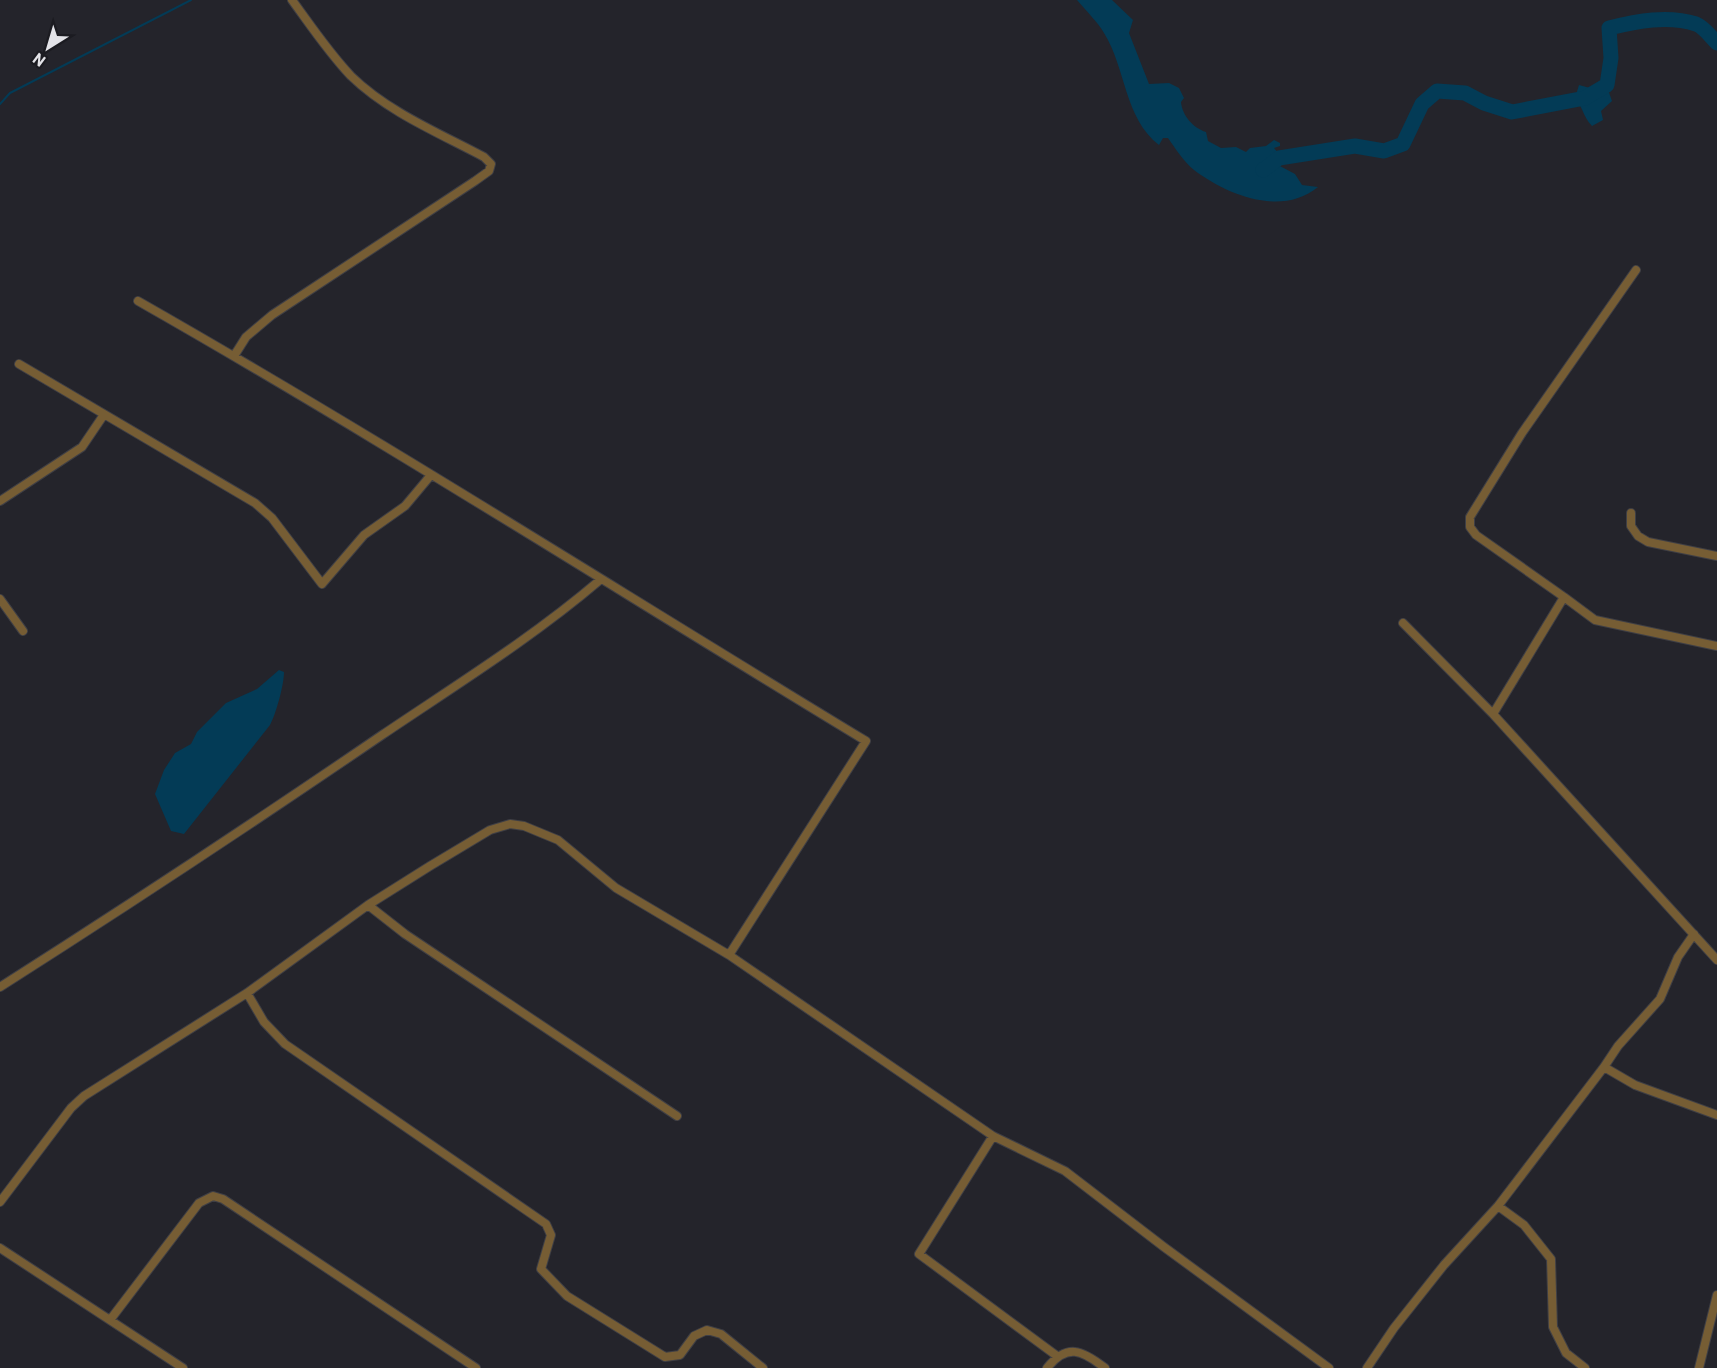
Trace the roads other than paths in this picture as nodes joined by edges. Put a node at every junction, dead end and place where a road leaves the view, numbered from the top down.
1 (292, 0) edge
2 (1636, 270) dead end
3 (138, 301) dead end
4 (234, 356) junction
5 (19, 364) dead end
6 (103, 416) junction
7 (431, 475) junction
8 (0, 501) edge
9 (1631, 513) dead end
10 (1717, 556) edge
11 (600, 580) junction
12 (1564, 597) junction
13 (0, 599) edge
14 (1403, 623) dead end
15 (23, 631) dead end
16 (1717, 646) edge
17 (1494, 714) junction
18 (368, 905) junction
19 (1694, 934) junction
20 (729, 955) junction
21 (1717, 960) edge
22 (0, 987) edge
23 (247, 993) junction
24 (1604, 1067) junction
25 (1717, 1114) edge
26 (677, 1116) dead end
27 (993, 1136) junction
28 (0, 1202) edge
29 (1498, 1206) junction
30 (0, 1248) edge
31 (1717, 1295) edge
32 (110, 1320) junction
33 (1057, 1356) junction
34 (183, 1368) edge
35 (476, 1368) edge
36 (763, 1368) edge
37 (1047, 1368) edge
38 (1105, 1368) edge
39 (1329, 1368) edge
40 (1367, 1368) edge
41 (1585, 1368) edge
42 (1699, 1368) edge

1 - 4 street
2 - 12 street
3 - 4 street
4 - 7 street
5 - 6 street
6 - 7 street
6 - 8 street
7 - 11 street
9 - 10 street
11 - 20 street
11 - 22 street
12 - 16 street
12 - 17 street
13 - 15 street
14 - 17 street
17 - 19 street
18 - 20 street
18 - 23 street
18 - 26 street
19 - 21 street
19 - 24 street
20 - 27 street
23 - 28 street
23 - 36 street
24 - 25 street
24 - 29 street
27 - 33 street
27 - 39 street
29 - 40 street
29 - 41 street
30 - 32 street
31 - 42 street
32 - 34 street
32 - 35 street
33 - 37 street
33 - 38 street

